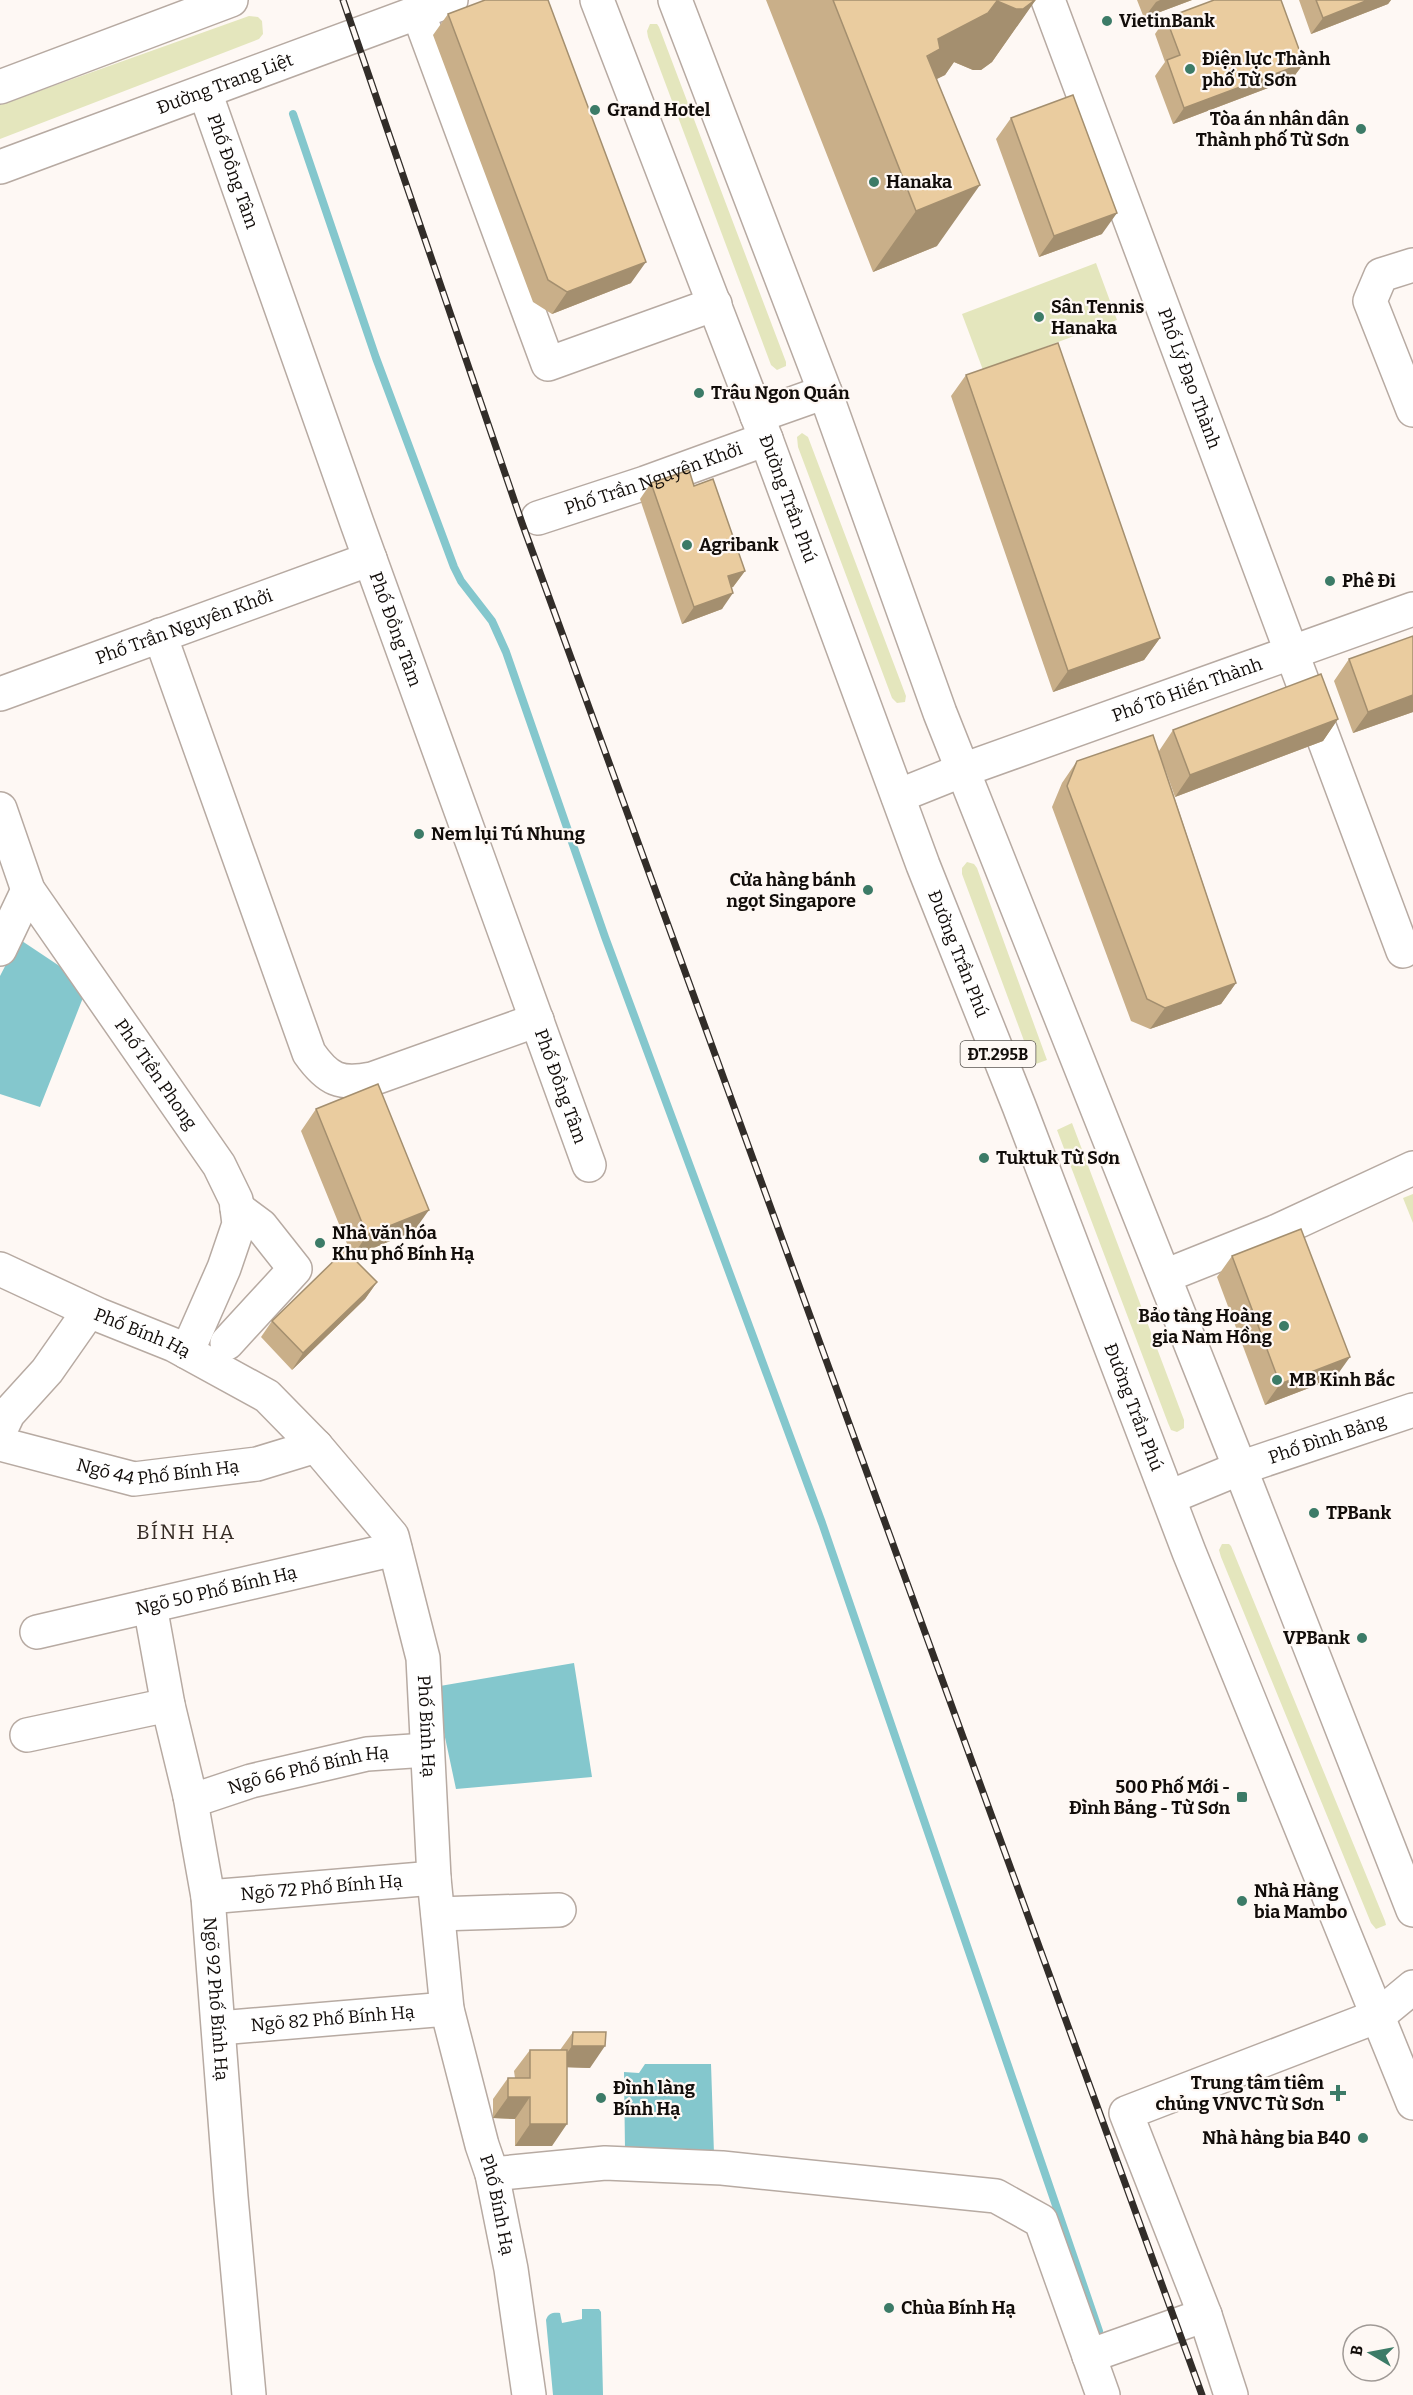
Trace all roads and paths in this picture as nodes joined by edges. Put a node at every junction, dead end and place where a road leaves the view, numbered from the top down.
1 (231, 0) edge
2 (451, 0) edge
3 (597, 0) edge
4 (675, 0) edge
5 (1048, 0) edge
6 (418, 12) junction
7 (0, 87) edge
8 (205, 92) junction
9 (0, 168) edge
10 (1413, 265) edge
11 (715, 304) junction
12 (825, 392) junction
13 (1413, 410) edge
14 (762, 427) junction
15 (538, 518) dead end
16 (370, 559) junction
17 (1413, 609) edge
18 (160, 635) junction
19 (1292, 654) junction
20 (0, 694) edge
21 (963, 770) junction
22 (898, 796) junction
23 (0, 810) edge
24 (28, 890) junction
25 (0, 949) edge
26 (1403, 951) dead end
27 (537, 1020) junction
28 (589, 1165) dead end
29 (1413, 1168) edge
30 (237, 1208) junction
31 (0, 1269) edge
32 (1165, 1276) junction
33 (89, 1311) junction
34 (227, 1343) dead end
35 (187, 1352) junction
36 (1413, 1410) edge
37 (0, 1431) edge
38 (0, 1444) edge
39 (316, 1446) junction
40 (1240, 1468) junction
41 (1170, 1497) junction
42 (395, 1549) junction
43 (150, 1606) junction
44 (38, 1632) dead end
45 (168, 1706) junction
46 (27, 1735) dead end
47 (427, 1750) junction
48 (190, 1796) junction
49 (434, 1878) junction
50 (208, 1897) junction
51 (559, 1910) dead end
52 (1413, 1910) edge
53 (438, 1914) junction
54 (1413, 1987) edge
55 (447, 2009) junction
56 (1378, 2016) junction
57 (219, 2028) junction
58 (1413, 2103) edge
59 (492, 2174) junction
60 (1205, 2315) junction
61 (1089, 2356) junction
62 (249, 2395) edge
63 (529, 2395) edge
64 (1103, 2395) edge
65 (1231, 2395) edge

1 - 7 street
2 - 6 street, Đường Trang Liệt
3 - 11 street, Đường Trần Phú / ĐT.295B
4 - 12 street
5 - 19 street, Phố Lý Đạo Thành
6 - 8 street, Đường Trang Liệt
6 - 11 street
8 - 9 street, Đường Trang Liệt
8 - 16 street, Phố Đồng Tâm
10 - 13 street
11 - 14 street, Đường Trần Phú / ĐT.295B
12 - 14 street, Phố Trần Nguyên Khởi
12 - 21 street
14 - 15 street, Phố Trần Nguyên Khởi
14 - 22 street, Đường Trần Phú / ĐT.295B
16 - 18 street, Phố Trần Nguyên Khởi
16 - 27 street, Phố Đồng Tâm
17 - 19 street, Phố Tô Hiến Thành
18 - 20 street, Phố Trần Nguyên Khởi
18 - 27 street
19 - 21 street, Phố Tô Hiến Thành
19 - 26 street, Phố Lý Đạo Thành
21 - 22 street, Phố Tô Hiến Thành
21 - 32 street
22 - 41 street, Đường Trần Phú / ĐT.295B
23 - 24 street, Phố Tiền Phong
24 - 25 street
24 - 30 street, Phố Tiền Phong
27 - 28 street, Phố Đồng Tâm
29 - 32 street
30 - 34 street
30 - 35 street, Phố Tiền Phong
31 - 33 street, Phố Bính Hạ
32 - 40 street
33 - 35 street, Phố Bính Hạ
33 - 37 street
35 - 39 street, Phố Bính Hạ
36 - 40 street, Phố Đình Bảng
38 - 39 street, Ngõ 44 Phố Bính Hạ
39 - 42 street, Phố Bính Hạ
40 - 41 street, Phố Đình Bảng
40 - 52 street
41 - 56 street, Đường Trần Phú / ĐT.295B
42 - 43 street, Ngõ 50 Phố Bính Hạ
42 - 47 street, Phố Bính Hạ
43 - 44 street, Ngõ 50 Phố Bính Hạ
43 - 45 street, Ngõ 92 Phố Bính Hạ
45 - 46 street
45 - 48 street, Ngõ 92 Phố Bính Hạ
47 - 48 street, Ngõ 66 Phố Bính Hạ
47 - 49 street, Phố Bính Hạ
48 - 50 street, Ngõ 92 Phố Bính Hạ
49 - 50 street, Ngõ 72 Phố Bính Hạ
49 - 53 street, Phố Bính Hạ
50 - 57 street, Ngõ 92 Phố Bính Hạ
51 - 53 street
53 - 55 street, Phố Bính Hạ
54 - 56 street
55 - 57 street, Ngõ 82 Phố Bính Hạ
55 - 59 street, Phố Bính Hạ
56 - 58 street, Đường Trần Phú / ĐT.295B
56 - 60 street
57 - 62 street, Ngõ 92 Phố Bính Hạ
59 - 61 street
59 - 63 street, Phố Bính Hạ
60 - 61 street
60 - 65 street
61 - 64 street

